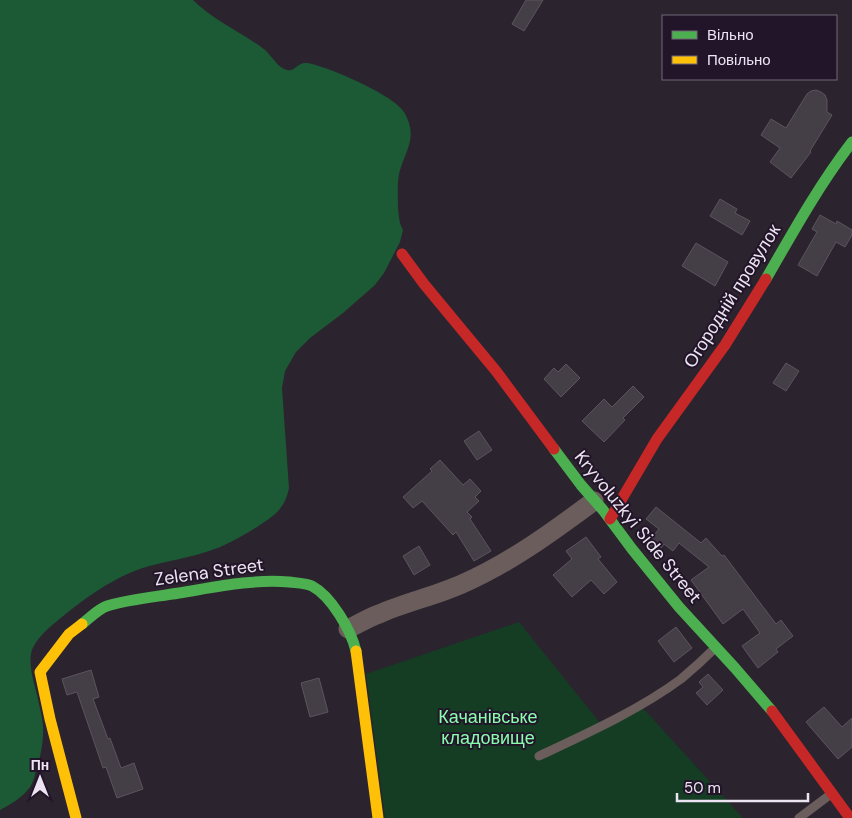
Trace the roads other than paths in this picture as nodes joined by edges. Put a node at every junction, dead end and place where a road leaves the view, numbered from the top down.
1 (852, 142) edge
2 (402, 254) dead end
3 (594, 501) junction
4 (610, 519) junction
5 (348, 629) junction
6 (716, 648) junction
7 (539, 756) dead end
8 (832, 793) junction
9 (76, 818) edge
10 (378, 818) edge
11 (799, 818) edge
12 (850, 818) edge

1 - 4 street, Огородній провулок
2 - 3 street, Kryvoluzkyi Side Street
3 - 4 street, Kryvoluzkyi Side Street
3 - 5 street
4 - 6 street, Kryvoluzkyi Side Street
5 - 9 street, Zelena Street
5 - 10 street, Zelena Street
6 - 7 lane
6 - 8 street, Kryvoluzkyi Side Street
8 - 11 lane
8 - 12 street, Kryvoluzkyi Side Street

